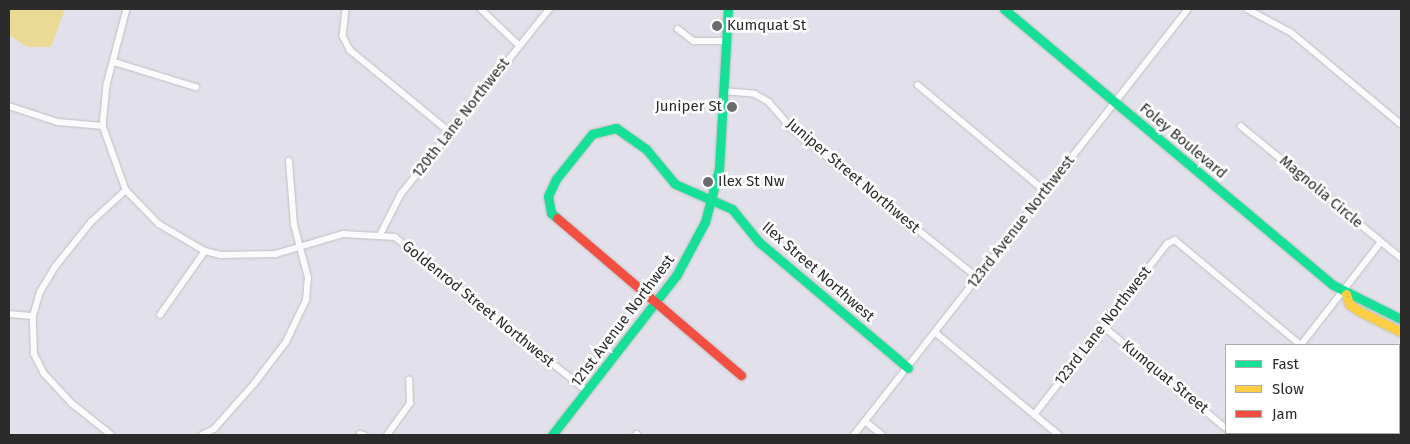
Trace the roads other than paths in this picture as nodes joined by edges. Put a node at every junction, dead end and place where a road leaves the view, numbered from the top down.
1 (127, 9) edge
2 (346, 9) edge
3 (481, 9) edge
4 (549, 9) edge
5 (728, 9) edge
6 (1004, 9) edge
7 (1188, 9) edge
8 (1247, 9) edge
9 (678, 29) dead end
10 (725, 41) junction
11 (519, 45) junction
12 (114, 62) junction
13 (918, 85) dead end
14 (196, 87) dead end
15 (723, 91) junction
16 (1116, 102) junction
17 (9, 106) edge
18 (1401, 124) edge
19 (103, 126) junction
20 (1241, 126) dead end
21 (450, 132) junction
22 (289, 161) dead end
23 (126, 190) junction
24 (1045, 191) junction
25 (712, 199) junction
26 (381, 233) junction
27 (1381, 242) junction
28 (300, 247) junction
29 (205, 251) junction
30 (1401, 258) edge
31 (978, 277) junction
32 (1344, 293) junction
33 (656, 302) junction
34 (9, 314) edge
35 (160, 315) dead end
36 (33, 316) junction
37 (1401, 319) edge
38 (1103, 326) junction
39 (935, 332) junction
40 (1401, 332) edge
41 (1300, 344) edge
42 (1302, 344) edge
43 (908, 368) junction
44 (740, 375) dead end
45 (409, 380) dead end
46 (587, 391) junction
47 (1034, 415) junction
48 (865, 421) junction
49 (1225, 427) edge
50 (111, 435) edge
51 (202, 435) edge
52 (386, 435) edge
53 (552, 435) edge
54 (854, 435) edge
55 (882, 435) edge
56 (1059, 435) edge

1 - 12 street, Goldenrod Street Northwest
2 - 21 street
3 - 11 street
4 - 11 street, 120th Lane Northwest
5 - 10 street, 121st Avenue Northwest
6 - 16 street, Foley Boulevard
7 - 16 street, 123rd Avenue Northwest
8 - 18 street
9 - 10 street
10 - 15 street, 121st Avenue Northwest
11 - 21 street, 120th Lane Northwest
12 - 14 street
12 - 19 street, Goldenrod Street Northwest
13 - 24 street
15 - 25 street, 121st Avenue Northwest
15 - 31 street, Juniper Street Northwest
16 - 24 street, 123rd Avenue Northwest
16 - 32 street, Foley Boulevard
17 - 19 street
19 - 23 street, Goldenrod Street Northwest
20 - 27 street, Magnolia Circle
21 - 26 street, 120th Lane Northwest
22 - 28 street
23 - 29 street, Goldenrod Street Northwest
23 - 36 street
24 - 31 street, 123rd Avenue Northwest
25 - 33 street, 121st Avenue Northwest
25 - 33 street, Ilex Street Northwest
25 - 43 street, Ilex Street Northwest
26 - 28 street, Goldenrod Street Northwest
26 - 46 street, Goldenrod Street Northwest
27 - 30 street, Magnolia Circle
27 - 32 street
28 - 29 street, Goldenrod Street Northwest
28 - 51 street
29 - 35 street
31 - 39 street, 123rd Avenue Northwest
32 - 37 street, Foley Boulevard
32 - 40 street, Foley Boulevard
32 - 42 street
33 - 44 street
33 - 46 street, 121st Avenue Northwest
34 - 36 street
36 - 50 street
38 - 41 street, 123rd Lane Northwest
38 - 47 street, 123rd Lane Northwest
38 - 49 street, Kumquat Street
39 - 43 street, 123rd Avenue Northwest
39 - 47 street
43 - 48 street, 123rd Avenue Northwest
45 - 52 street
46 - 53 street, 121st Avenue Northwest
47 - 56 street
48 - 54 street, 123rd Avenue Northwest
48 - 55 street

